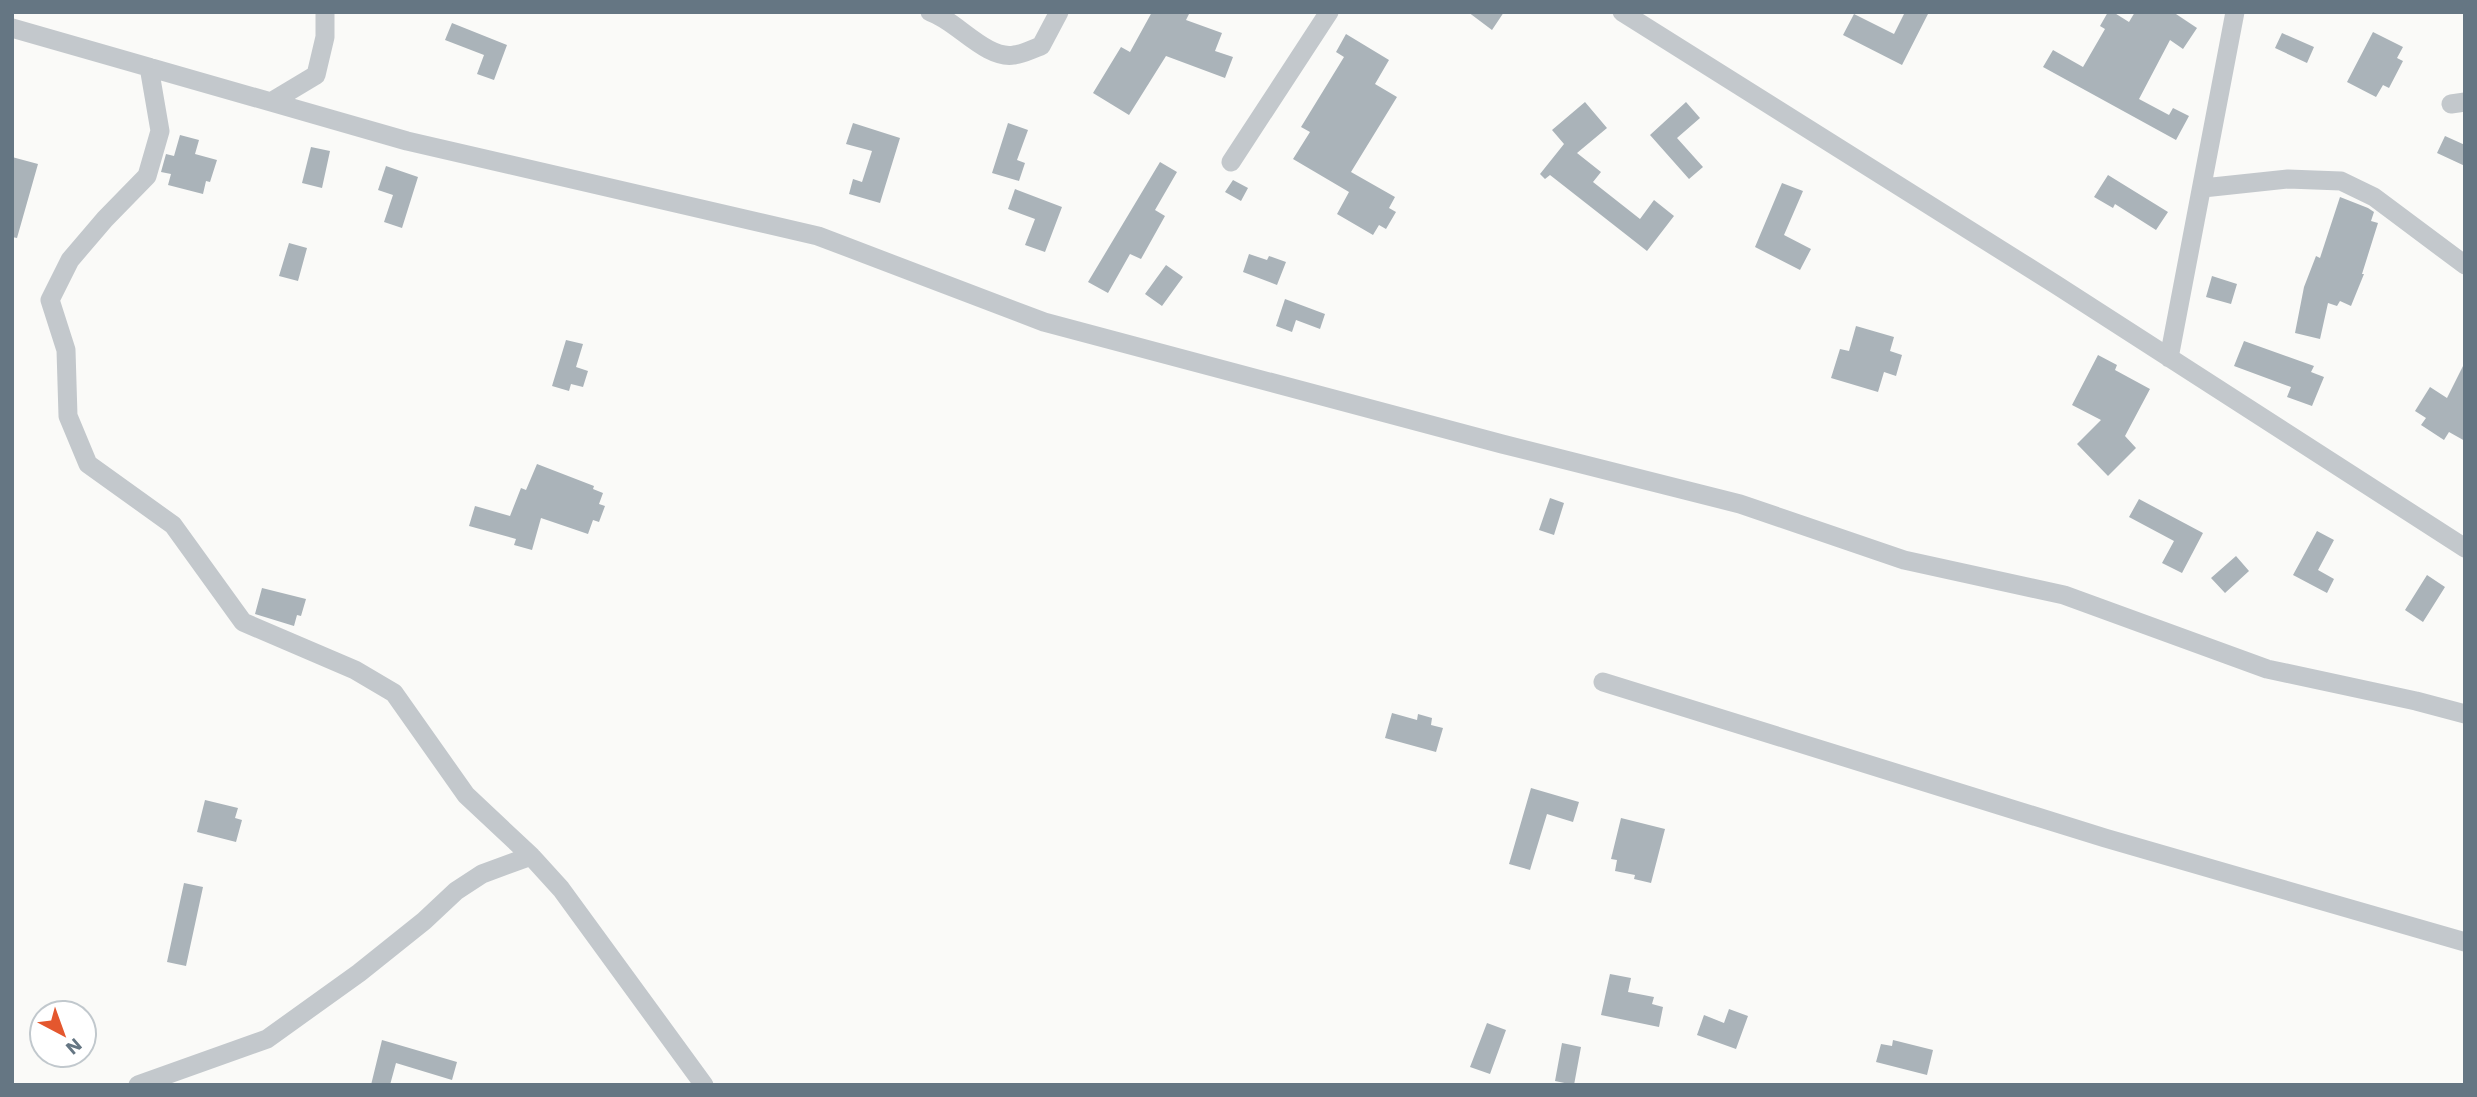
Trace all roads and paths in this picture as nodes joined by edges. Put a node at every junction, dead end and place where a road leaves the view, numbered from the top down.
1 (325, 12) edge
2 (930, 12) edge
3 (1059, 12) edge
4 (1329, 12) edge
5 (1622, 12) edge
6 (2235, 12) edge
7 (12, 28) edge
8 (149, 67) junction
9 (271, 102) junction
10 (1231, 162) dead end
11 (2203, 188) junction
12 (2465, 265) edge
13 (2169, 358) junction
14 (2465, 548) edge
15 (1603, 682) dead end
16 (2465, 714) edge
17 (531, 856) junction
18 (2465, 942) edge
19 (138, 1085) edge
20 (704, 1085) edge

1 - 9 street
2 - 3 street
4 - 10 street
5 - 13 street
6 - 11 street
7 - 8 street
8 - 9 street
8 - 17 street
9 - 16 street
11 - 12 street
11 - 13 street
13 - 14 street
15 - 18 street
17 - 19 street
17 - 20 street

